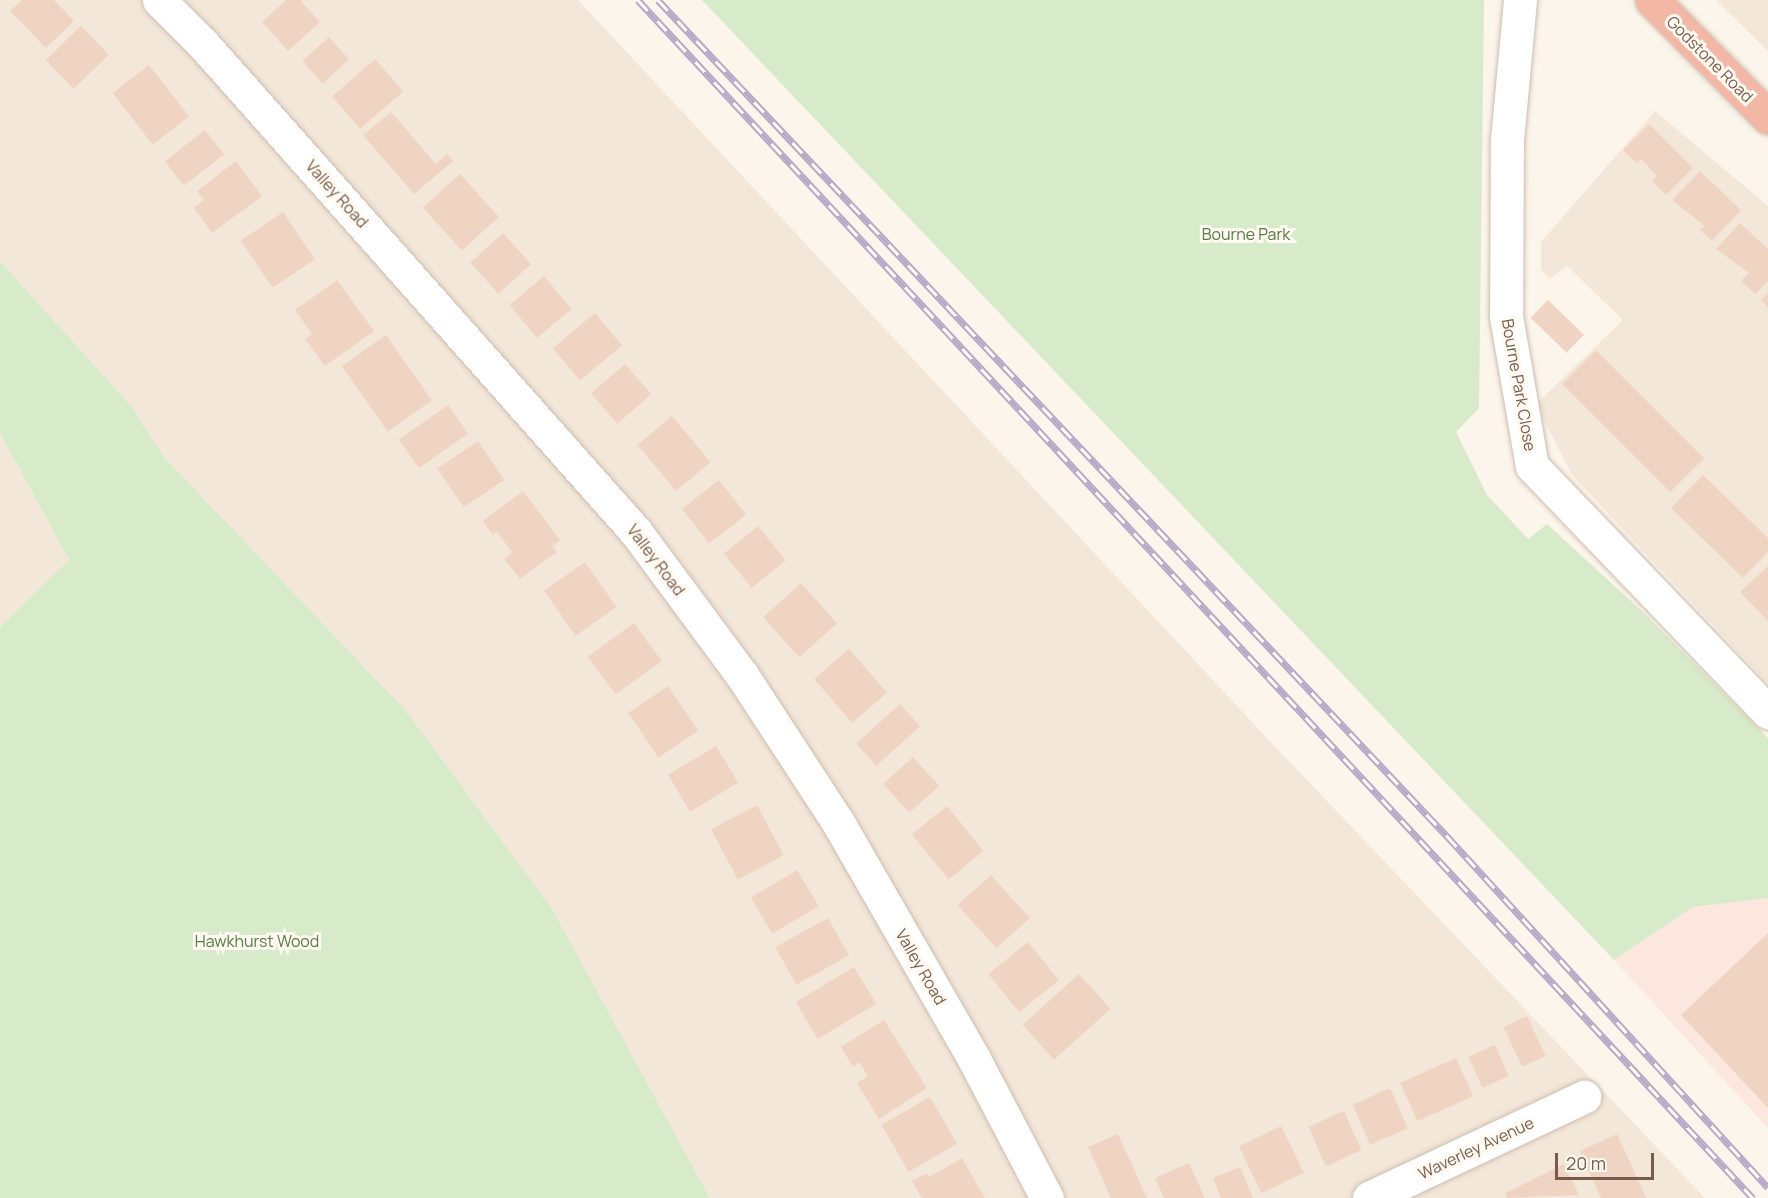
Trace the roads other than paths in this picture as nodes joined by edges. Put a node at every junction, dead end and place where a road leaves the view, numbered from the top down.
1 (159, 0) edge
2 (1520, 0) edge
3 (1652, 0) edge
4 (1768, 117) edge
5 (1768, 712) edge
6 (1584, 1097) dead end
7 (1047, 1198) edge
8 (1369, 1198) edge

1 - 7 street, Valley Road
2 - 5 street, Bourne Park Close
3 - 4 highway, Godstone Road
6 - 8 street, Waverley Avenue

